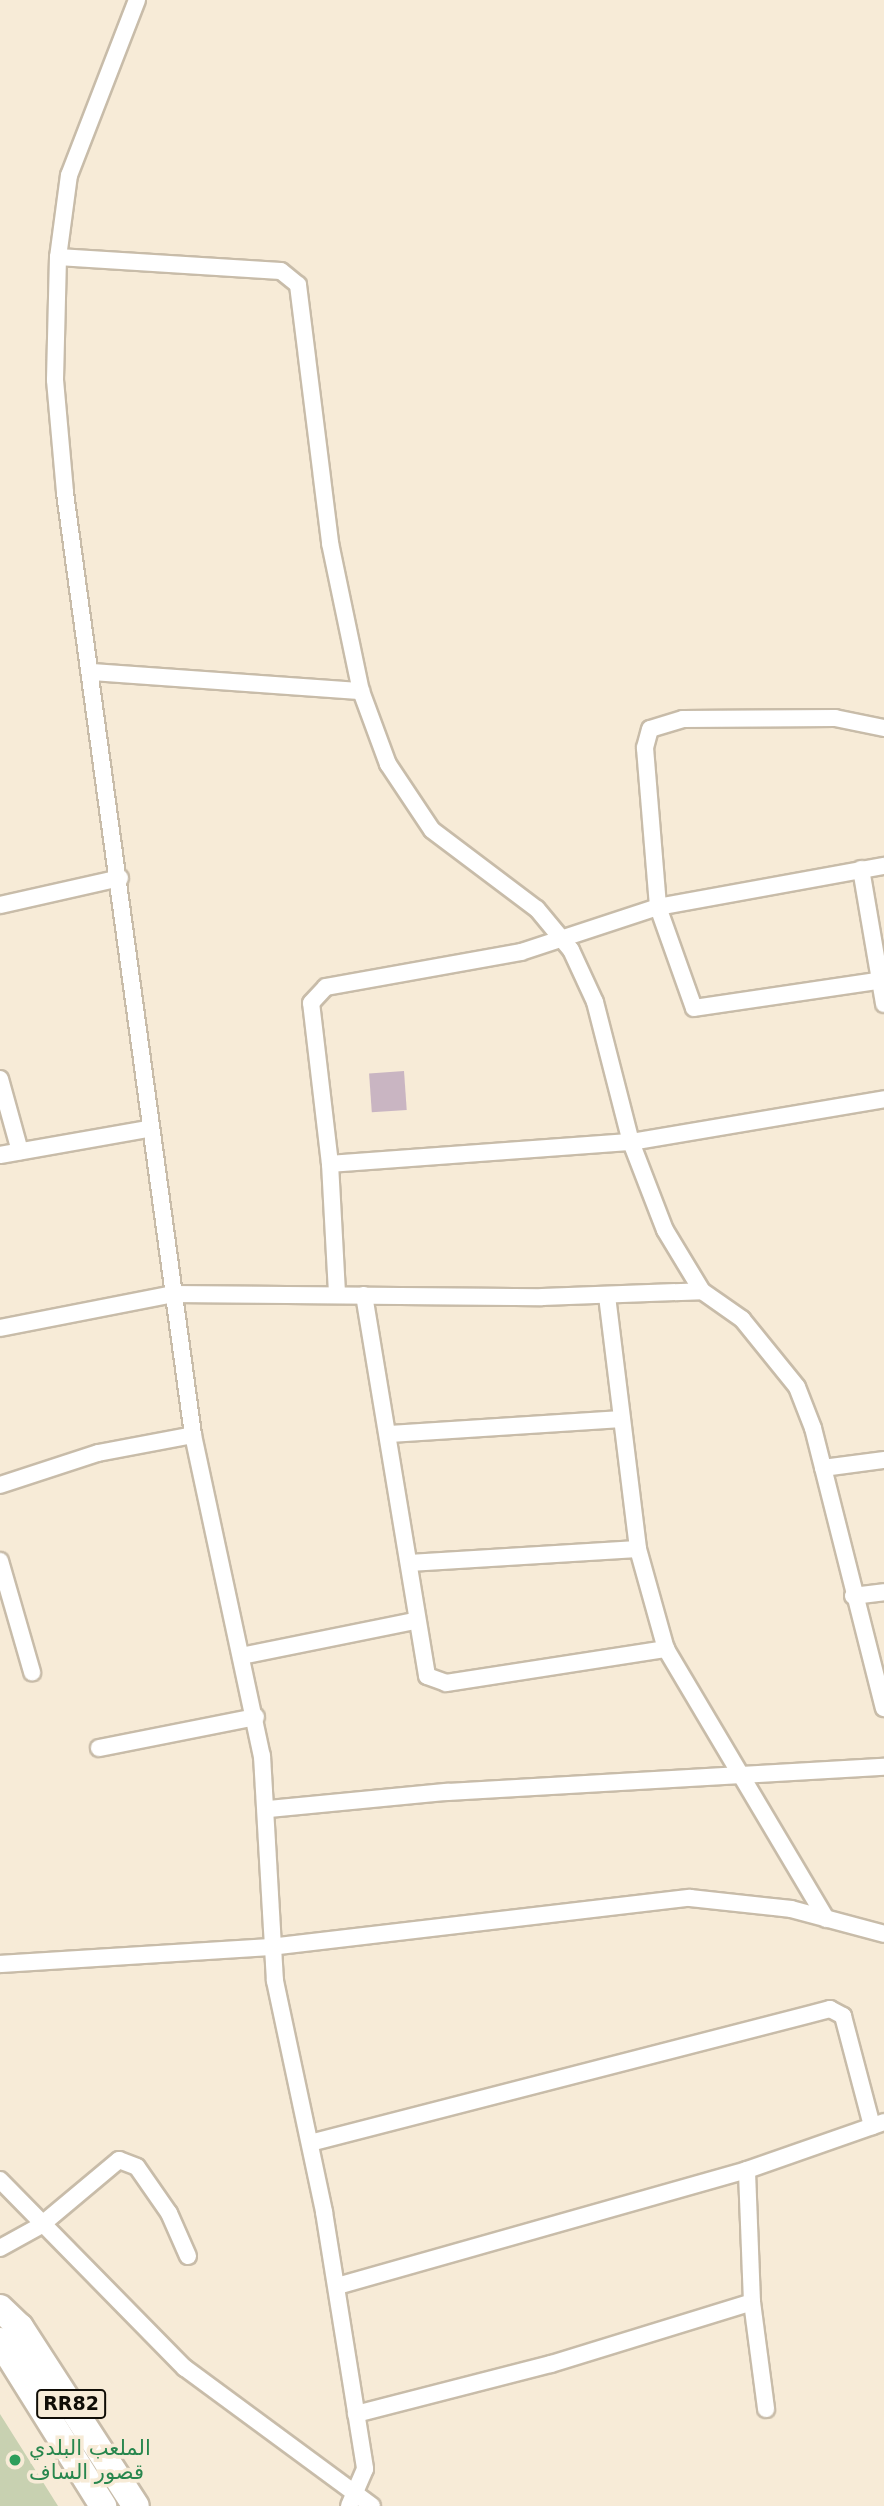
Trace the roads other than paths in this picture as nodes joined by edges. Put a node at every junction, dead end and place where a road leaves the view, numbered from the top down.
1 (136, 0) edge
2 (58, 257) junction
3 (93, 672) junction
4 (361, 691) junction
5 (884, 729) edge
6 (884, 866) edge
7 (861, 869) junction
8 (120, 878) junction
9 (0, 905) edge
10 (658, 907) junction
11 (563, 937) junction
12 (882, 981) edge
13 (884, 1003) edge
14 (0, 1079) edge
15 (884, 1099) edge
16 (147, 1129) junction
17 (631, 1142) junction
18 (20, 1151) junction
19 (0, 1155) edge
20 (330, 1164) junction
21 (702, 1291) junction
22 (337, 1293) junction
23 (173, 1294) junction
24 (364, 1295) junction
25 (607, 1296) junction
26 (0, 1328) edge
27 (622, 1419) junction
28 (390, 1434) junction
29 (193, 1435) junction
30 (884, 1460) edge
31 (823, 1468) junction
32 (0, 1485) edge
33 (638, 1549) junction
34 (0, 1561) edge
35 (409, 1563) junction
36 (884, 1592) edge
37 (853, 1596) junction
38 (415, 1621) junction
39 (666, 1649) junction
40 (242, 1656) junction
41 (32, 1672) dead end
42 (884, 1708) edge
43 (256, 1717) junction
44 (99, 1748) dead end
45 (884, 1768) edge
46 (744, 1778) junction
47 (268, 1809) junction
48 (826, 1919) junction
49 (884, 1934) edge
50 (270, 1947) junction
51 (0, 1964) edge
52 (878, 2124) edge
53 (310, 2143) junction
54 (747, 2170) junction
55 (0, 2180) edge
56 (40, 2226) junction
57 (0, 2248) edge
58 (187, 2256) dead end
59 (337, 2286) junction
60 (752, 2302) junction
61 (0, 2308) edge
62 (0, 2341) edge
63 (766, 2409) dead end
64 (356, 2414) junction
65 (352, 2502) edge
66 (103, 2506) edge
67 (136, 2506) edge
68 (372, 2506) edge

1 - 2 street
2 - 3 street
2 - 4 street
3 - 4 street
3 - 8 street
4 - 11 street
5 - 10 street
6 - 7 street
7 - 10 street
7 - 12 street
8 - 9 street
8 - 16 street
10 - 11 street
10 - 12 street
11 - 17 street
11 - 20 street
12 - 13 street
14 - 18 street
15 - 17 street
16 - 18 street
16 - 23 street
17 - 20 street
17 - 21 street
18 - 19 street
20 - 22 street
21 - 25 street
21 - 31 street
22 - 23 street
22 - 24 street
23 - 26 street
23 - 29 street
24 - 25 street
24 - 28 street
25 - 27 street
27 - 28 street
27 - 33 street
28 - 35 street
29 - 32 street
29 - 40 street
30 - 31 street
31 - 37 street
33 - 35 street
33 - 39 street
34 - 41 street
35 - 38 street
36 - 37 street
37 - 42 street
38 - 39 street
38 - 40 street
39 - 46 street
40 - 43 street
43 - 44 street
43 - 47 street
45 - 46 street
46 - 47 street
46 - 48 street
47 - 50 street
48 - 49 street
48 - 50 street
50 - 51 street
50 - 53 street
52 - 53 street
52 - 54 street
53 - 59 street
54 - 59 street
54 - 60 street
55 - 56 street
56 - 57 street
56 - 58 street
56 - 65 street
59 - 64 street
60 - 63 street
60 - 64 street
61 - 67 main road, RR82
62 - 66 main road, RR82
64 - 65 street
65 - 68 street

